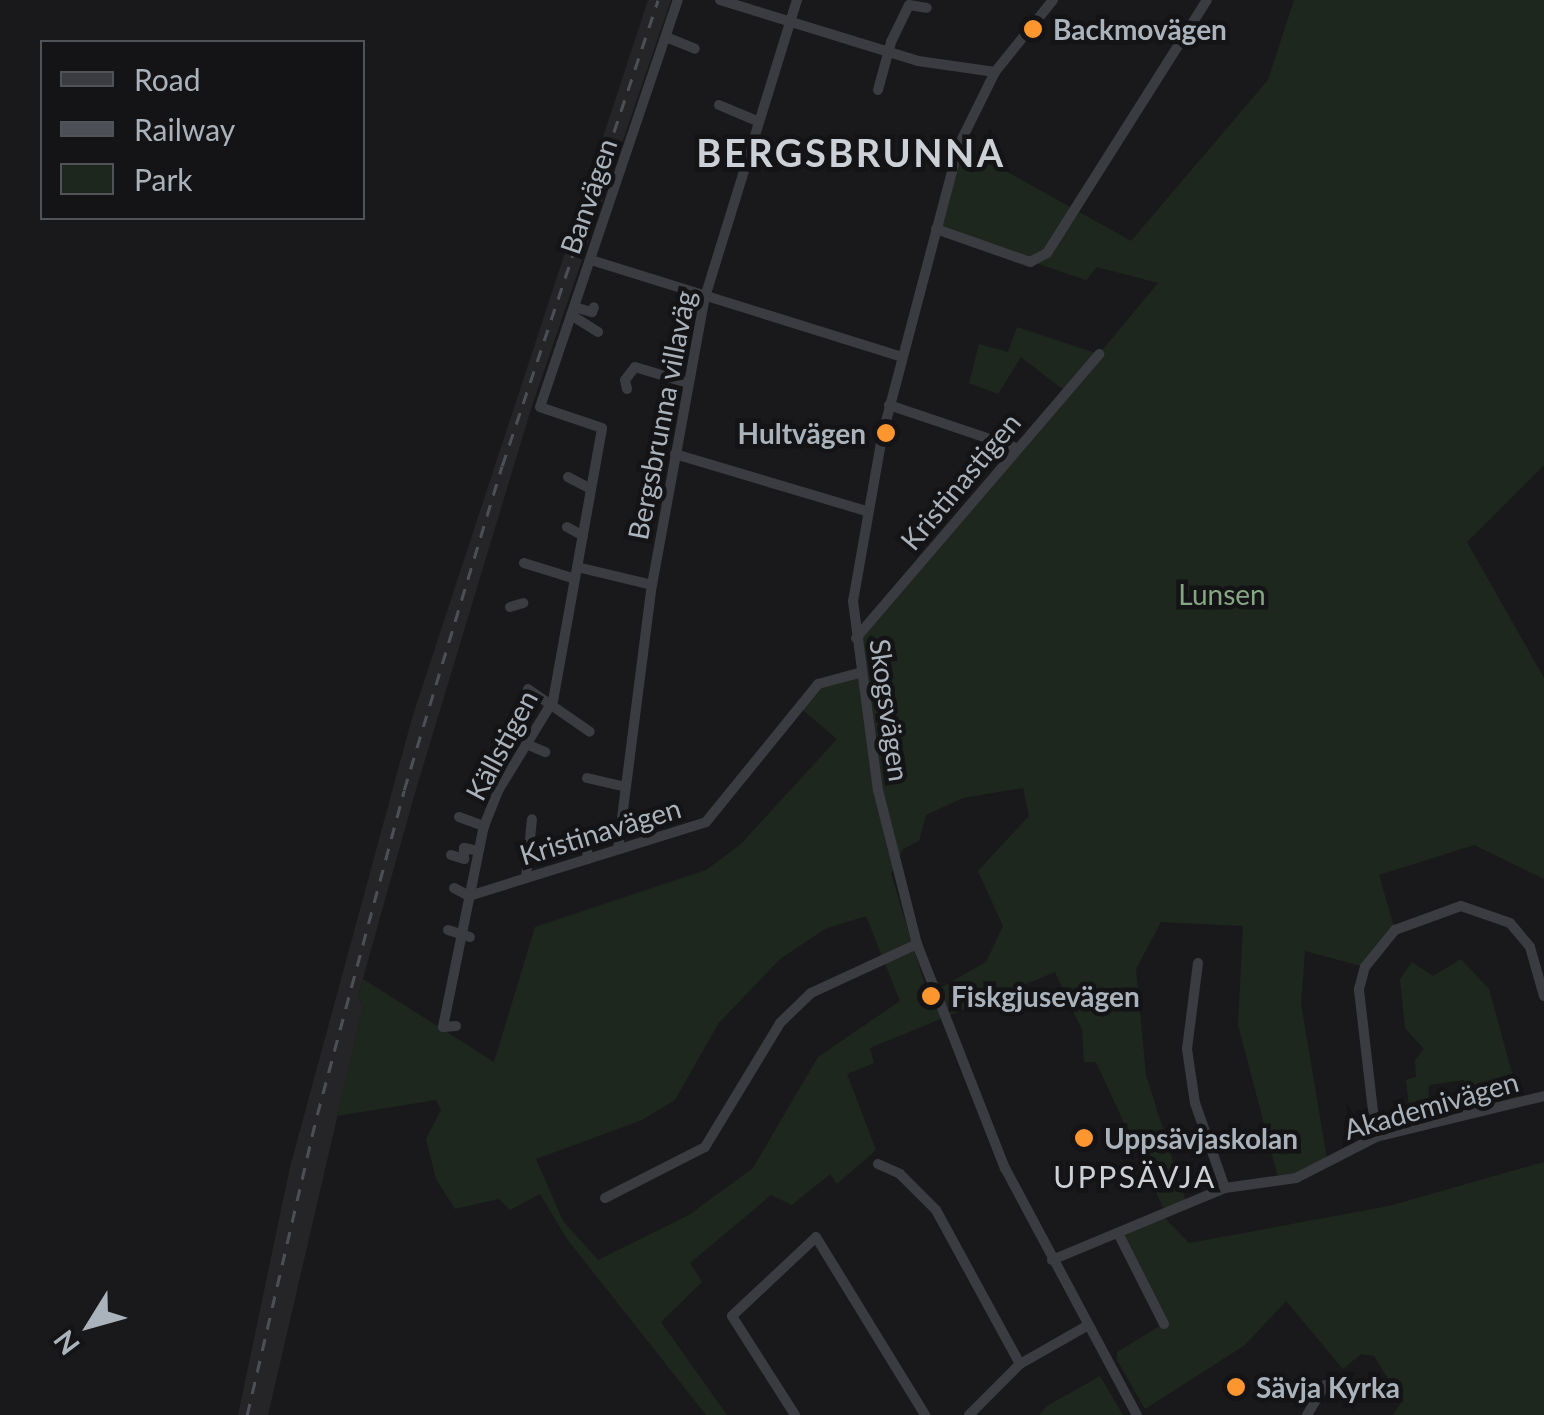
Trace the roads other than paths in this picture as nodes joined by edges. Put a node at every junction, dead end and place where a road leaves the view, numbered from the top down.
1 (678, 0) edge
2 (720, 0) edge
3 (1053, 0) edge
4 (1207, 0) edge
5 (798, 5) edge
6 (927, 8) dead end
7 (787, 21) junction
8 (666, 37) junction
9 (695, 48) dead end
10 (888, 52) junction
11 (996, 72) junction
12 (650, 82) junction
13 (666, 88) dead end
14 (878, 90) dead end
15 (719, 105) dead end
16 (756, 113) junction
17 (633, 134) junction
18 (649, 138) dead end
19 (728, 145) dead end
20 (748, 152) junction
21 (936, 229) junction
22 (599, 234) junction
23 (612, 237) dead end
24 (591, 260) junction
25 (704, 297) junction
26 (594, 307) dead end
27 (573, 311) junction
28 (598, 332) dead end
29 (1099, 354) dead end
30 (902, 357) junction
31 (688, 383) junction
32 (627, 390) dead end
33 (889, 406) junction
34 (540, 407) joint
35 (1018, 448) junction
36 (675, 454) junction
37 (568, 477) dead end
38 (591, 488) junction
39 (866, 511) junction
40 (567, 527) dead end
41 (583, 536) junction
42 (524, 563) dead end
43 (576, 573) junction
44 (652, 585) junction
45 (523, 603) dead end
46 (510, 607) dead end
47 (856, 638) junction
48 (859, 673) junction
49 (528, 689) dead end
50 (554, 701) junction
51 (590, 732) dead end
52 (507, 745) dead end
53 (524, 748) junction
54 (545, 752) dead end
55 (480, 776) dead end
56 (587, 778) dead end
57 (503, 782) junction
58 (626, 788) junction
59 (458, 817) dead end
60 (532, 819) dead end
61 (484, 826) junction
62 (586, 842) dead end
63 (483, 845) junction
64 (618, 849) junction
65 (451, 855) dead end
66 (588, 859) junction
67 (522, 880) junction
68 (472, 883) junction
69 (454, 888) dead end
70 (481, 892) junction
71 (522, 894) dead end
72 (469, 896) junction
73 (485, 906) dead end
74 (448, 930) dead end
75 (465, 938) junction
76 (917, 944) junction
77 (1198, 962) dead end
78 (1544, 996) edge
79 (456, 1026) dead end
80 (1544, 1096) edge
81 (1376, 1138) junction
82 (878, 1164) dead end
83 (1225, 1188) junction
84 (605, 1198) dead end
85 (1118, 1233) junction
86 (1052, 1260) junction
87 (1164, 1324) dead end
88 (1087, 1326) junction
89 (1020, 1364) junction
90 (1325, 1385) dead end
91 (795, 1415) edge
92 (925, 1415) edge
93 (969, 1415) edge
94 (1137, 1415) edge
95 (1307, 1415) edge

1 - 8 street, Banvägen
2 - 7 street
3 - 11 street, Skogsvägen
4 - 21 street
5 - 7 street, Bergsbrunna villaväg
6 - 10 street
7 - 10 street
7 - 16 street, Bergsbrunna villaväg
8 - 9 street
8 - 12 street, Banvägen
10 - 11 street
10 - 14 street
11 - 21 street, Skogsvägen
12 - 13 street
12 - 17 street, Banvägen
15 - 16 street
16 - 20 street, Bergsbrunna villaväg
17 - 18 street
17 - 22 street, Banvägen
19 - 20 street
20 - 25 street, Bergsbrunna villaväg
21 - 30 street, Skogsvägen
22 - 23 street
22 - 24 street, Banvägen
24 - 25 street
24 - 27 street, Banvägen
25 - 30 street
25 - 31 street, Bergsbrunna villaväg
26 - 27 street
27 - 28 street
27 - 34 street, Banvägen
29 - 35 street, Kristinastigen
30 - 33 street, Skogsvägen
31 - 32 street
31 - 36 street, Bergsbrunna villaväg
33 - 35 street
33 - 39 street, Skogsvägen
34 - 38 street, Källstigen
35 - 47 street, Kristinastigen
36 - 39 street
36 - 44 street, Bergsbrunna villaväg
37 - 38 street
38 - 41 street, Källstigen
39 - 47 street, Skogsvägen
40 - 41 street
41 - 43 street, Källstigen
42 - 43 street
43 - 44 street
43 - 50 street, Källstigen
44 - 58 street, Bergsbrunna villaväg
45 - 46 street
47 - 48 street, Skogsvägen
48 - 64 street, Kristinavägen
48 - 76 street, Skogsvägen
49 - 50 street
50 - 51 street
50 - 53 street, Källstigen
52 - 53 street
53 - 54 street
53 - 57 street, Källstigen
55 - 57 street
56 - 58 street
57 - 61 street, Källstigen
58 - 64 street, Bergsbrunna villaväg
59 - 61 street
60 - 67 street
61 - 63 street, Källstigen
62 - 66 street
63 - 65 street
63 - 68 street, Källstigen
64 - 66 street, Kristinavägen
66 - 67 street, Kristinavägen
67 - 70 street, Kristinavägen
67 - 71 street
68 - 70 street
68 - 72 street, Källstigen
69 - 72 street
70 - 72 street, Kristinavägen
70 - 73 street
72 - 75 street, Källstigen
74 - 75 street
75 - 79 street, Källstigen
76 - 84 street
76 - 86 street, Skogsvägen
77 - 83 street
78 - 81 street
80 - 81 street, Akademivägen
81 - 83 street, Akademivägen
82 - 89 street
83 - 85 street, Akademivägen
85 - 86 street, Akademivägen
85 - 87 street
86 - 88 street, Skogsvägen
88 - 89 street
88 - 94 street, Skogsvägen
89 - 93 street
90 - 95 street
91 - 92 street

